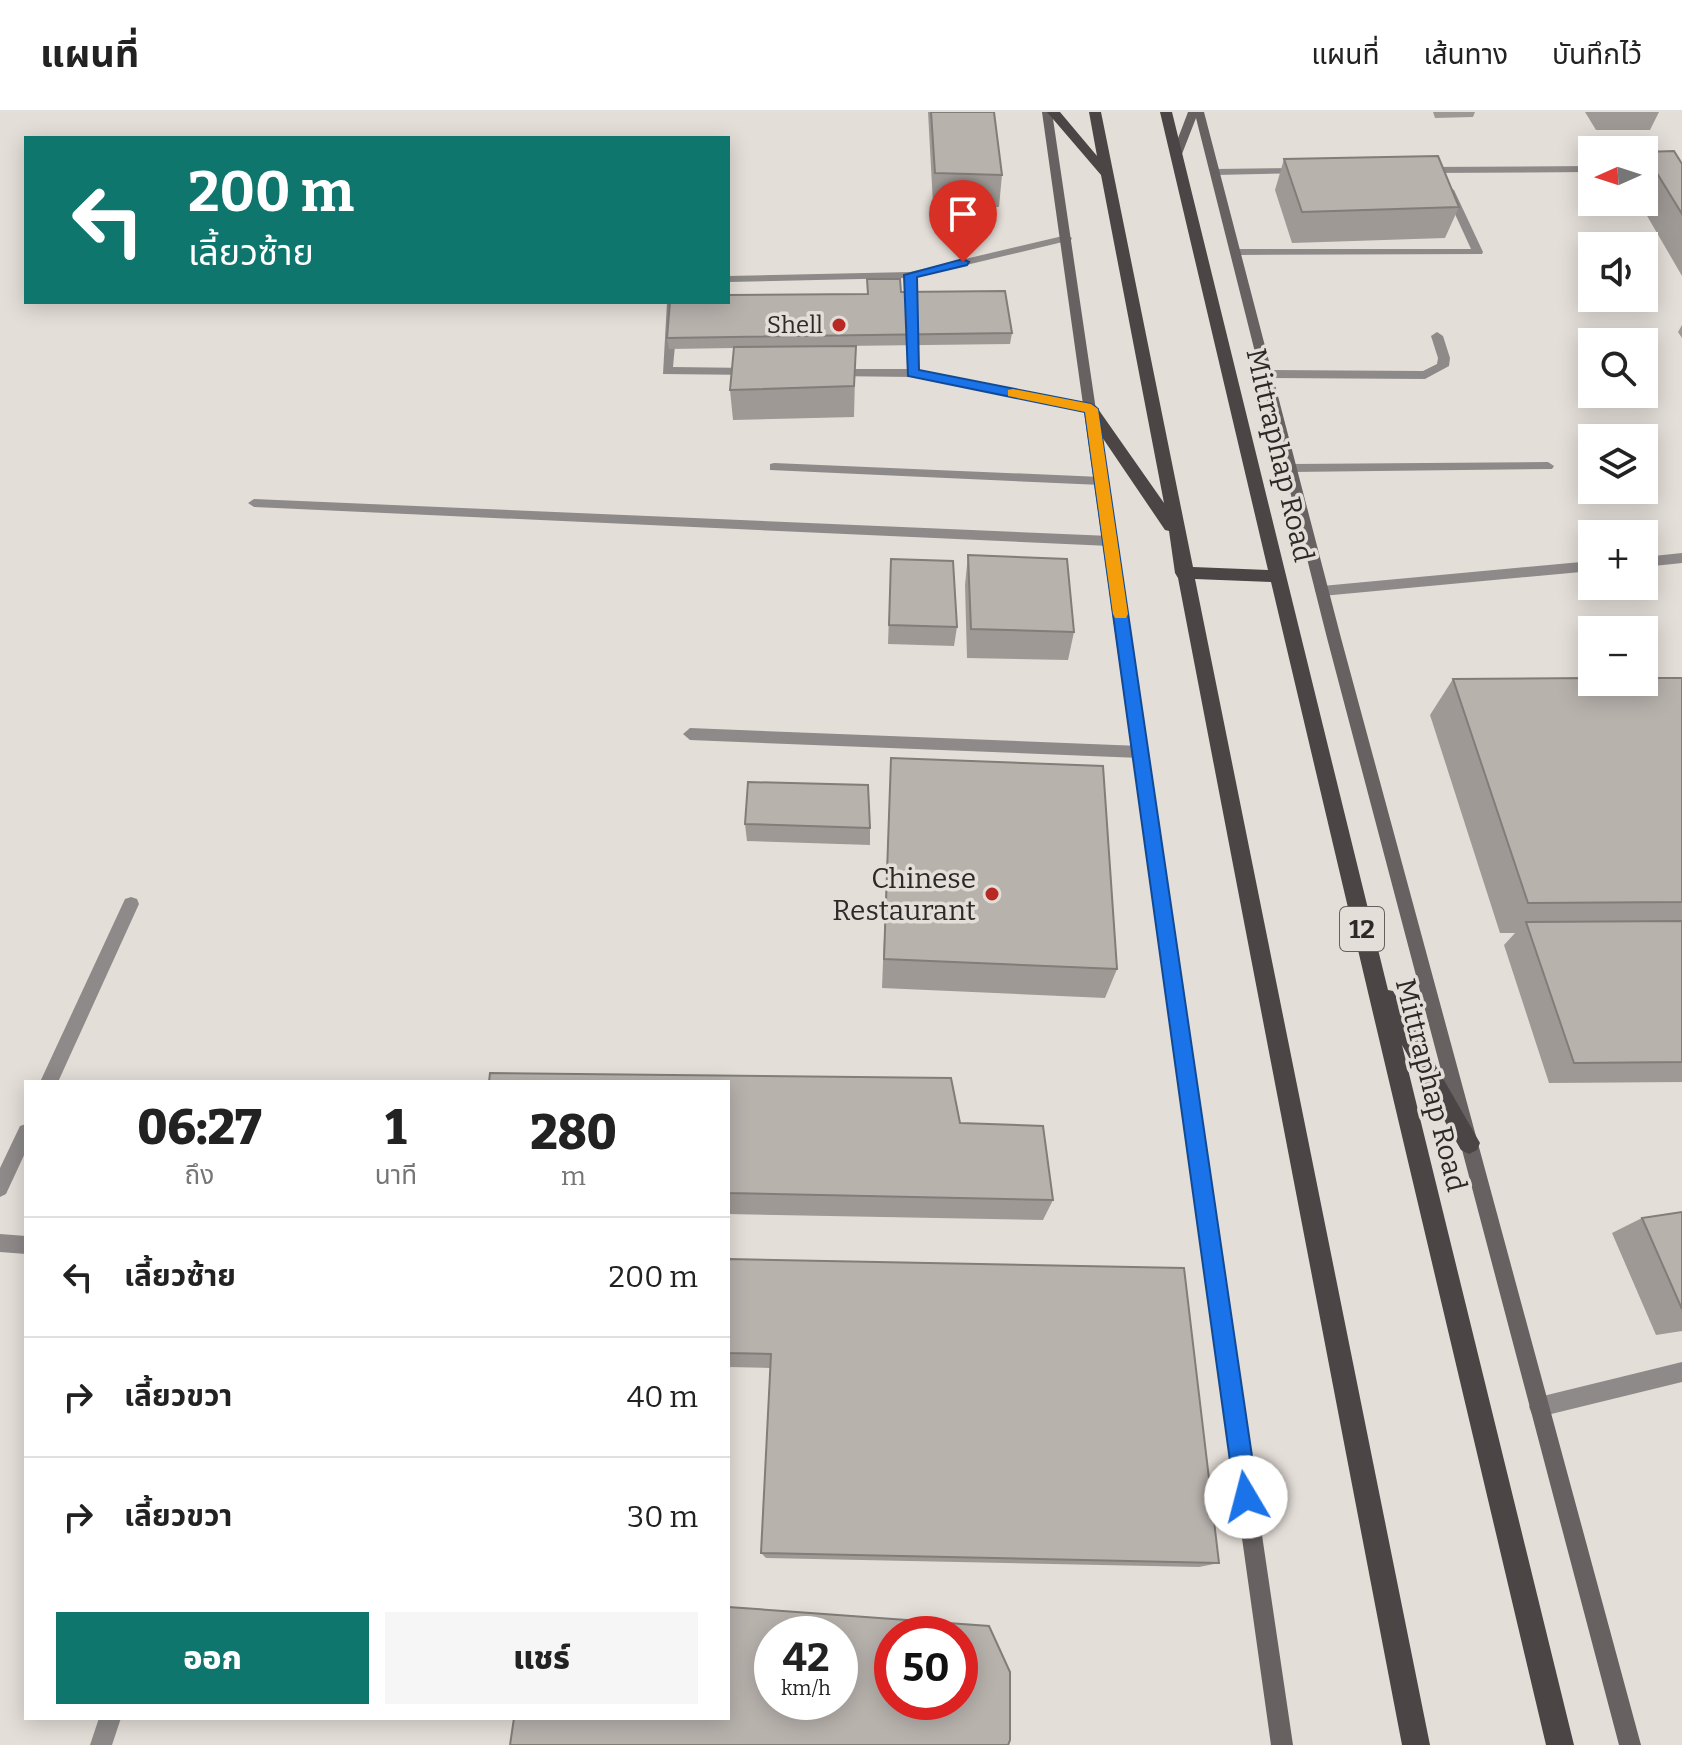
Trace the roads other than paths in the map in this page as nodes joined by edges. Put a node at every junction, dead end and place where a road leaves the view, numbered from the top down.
1 (1047, 112) edge
2 (1053, 112) edge
3 (1095, 112) edge
4 (1166, 112) edge
5 (1196, 112) edge
6 (1177, 154) junction
7 (1578, 169) edge
8 (1410, 170) edge
9 (1439, 170) junction
10 (1320, 171) edge
11 (1215, 172) junction
12 (1107, 175) junction
13 (1067, 238) junction
14 (1235, 252) junction
15 (910, 275) junction
16 (730, 279) edge
17 (673, 304) edge
18 (1437, 336) dead end
19 (759, 372) edge
20 (820, 373) edge
21 (913, 373) junction
22 (1267, 374) junction
23 (1091, 409) junction
24 (1548, 466) dead end
25 (774, 467) dead end
26 (1291, 468) junction
27 (1101, 481) junction
28 (254, 503) dead end
29 (1176, 533) junction
30 (1110, 541) junction
31 (1682, 558) edge
32 (1658, 561) edge
33 (1578, 567) edge
34 (1183, 573) junction
35 (1278, 576) junction
36 (1322, 591) junction
37 (690, 734) dead end
38 (1140, 752) junction
39 (131, 904) dead end
40 (1374, 977) junction
41 (50, 1080) edge
42 (24, 1136) edge
43 (1469, 1143) junction
44 (0, 1188) edge
45 (0, 1243) edge
46 (24, 1245) edge
47 (1682, 1372) edge
48 (1539, 1407) junction
49 (109, 1720) edge
50 (101, 1745) edge
51 (1282, 1745) edge
52 (1416, 1745) edge
53 (1560, 1745) edge
54 (1630, 1745) edge

1 - 13 main road
2 - 12 main road
3 - 12 main road
4 - 6 main road, Mittraphap Road / 12
5 - 6 main road
5 - 11 main road
6 - 35 main road, Mittraphap Road / 12
7 - 9 street
8 - 9 street
9 - 14 street
10 - 11 street
11 - 14 main road
12 - 29 main road
13 - 15 street
13 - 23 main road
14 - 22 main road
15 - 16 street
15 - 21 street
17 - 19 street
18 - 22 street
20 - 21 street
21 - 23 street
22 - 26 main road
23 - 27 main road
23 - 29 main road
24 - 26 street
25 - 27 street
26 - 36 main road
27 - 30 main road
28 - 30 street
29 - 34 main road
30 - 38 main road
31 - 32 street
33 - 36 street
34 - 35 main road
34 - 52 main road
35 - 40 main road, Mittraphap Road / 12
36 - 43 main road
37 - 38 street
38 - 51 main road
39 - 41 street
40 - 43 main road
40 - 53 main road, Mittraphap Road / 12
42 - 44 street
43 - 48 main road
45 - 46 street
47 - 48 street
48 - 54 main road
49 - 50 street

